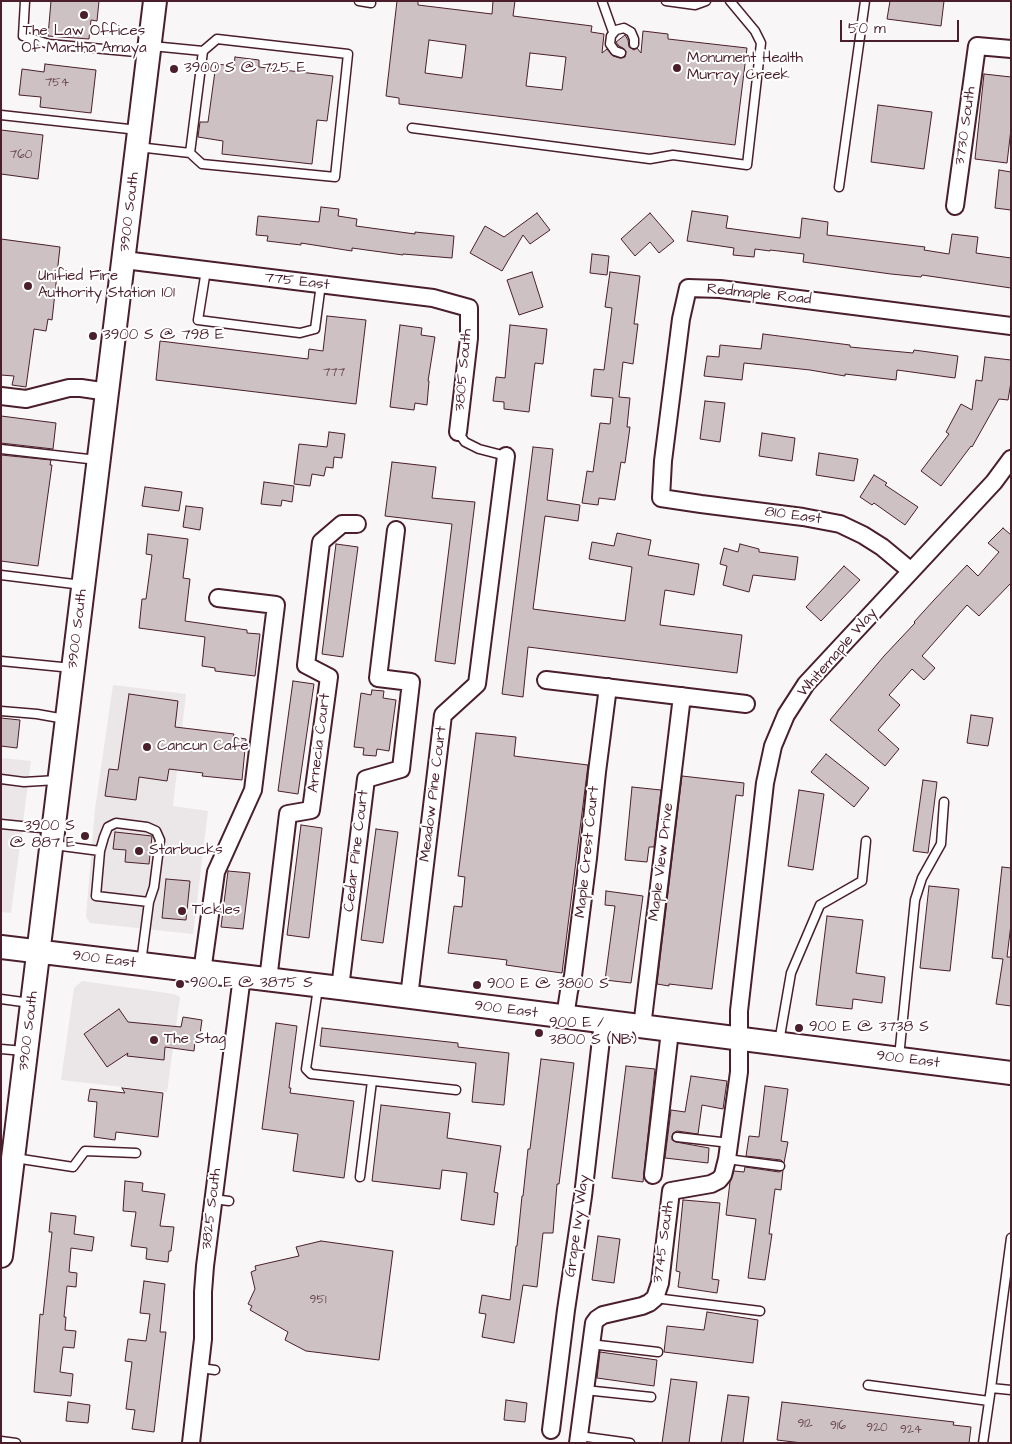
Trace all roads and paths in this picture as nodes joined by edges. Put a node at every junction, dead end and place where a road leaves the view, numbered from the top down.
1 (25, 1) edge
2 (155, 1) edge
3 (359, 1) edge
4 (602, 1) edge
5 (666, 1) edge
6 (706, 1) edge
7 (730, 1) edge
8 (865, 1) edge
9 (371, 3) dead end
10 (613, 32) junction
11 (634, 44) dead end
12 (149, 49) junction
13 (1011, 49) edge
14 (203, 51) junction
15 (621, 53) dead end
16 (1, 115) edge
17 (412, 128) dead end
18 (139, 138) junction
19 (190, 153) junction
20 (839, 187) dead end
21 (955, 206) dead end
22 (124, 260) junction
23 (206, 270) junction
24 (321, 284) junction
25 (469, 308) joint
26 (1011, 326) edge
27 (108, 392) junction
28 (1, 396) edge
29 (458, 432) joint
30 (1, 449) edge
31 (506, 456) joint
32 (1011, 459) edge
33 (99, 460) junction
34 (661, 498) joint
35 (357, 524) dead end
36 (396, 530) dead end
37 (911, 571) junction
38 (1, 575) edge
39 (84, 585) junction
40 (218, 598) dead end
41 (1, 662) edge
42 (74, 669) junction
43 (546, 680) dead end
44 (608, 687) junction
45 (682, 696) junction
46 (746, 704) dead end
47 (1, 711) edge
48 (67, 720) junction
49 (1, 779) edge
50 (59, 780) junction
51 (944, 802) dead end
52 (1, 824) edge
53 (52, 837) junction
54 (866, 841) dead end
55 (100, 852) junction
56 (149, 902) junction
57 (1, 947) edge
58 (38, 952) junction
59 (140, 965) junction
60 (202, 972) junction
61 (242, 976) junction
62 (268, 980) junction
63 (329, 987) junction
64 (409, 997) junction
65 (1, 999) edge
66 (32, 1003) junction
67 (565, 1017) junction
68 (604, 1022) junction
69 (642, 1027) junction
70 (670, 1031) junction
71 (738, 1039) junction
72 (779, 1044) junction
73 (1, 1049) edge
74 (26, 1051) junction
75 (899, 1059) junction
76 (1011, 1073) edge
77 (372, 1081) junction
78 (456, 1090) dead end
79 (677, 1136) dead end
80 (730, 1143) junction
81 (136, 1153) dead end
82 (13, 1158) junction
83 (727, 1160) junction
84 (780, 1166) dead end
85 (653, 1175) dead end
86 (360, 1177) dead end
87 (1011, 1238) edge
88 (1, 1256) edge
89 (655, 1298) junction
90 (760, 1311) dead end
91 (590, 1344) junction
92 (658, 1352) dead end
93 (868, 1385) dead end
94 (990, 1388) junction
95 (584, 1390) junction
96 (1011, 1390) edge
97 (651, 1397) dead end
98 (989, 1401) junction
99 (551, 1430) dead end
100 (578, 1440) edge
101 (1, 1441) edge
102 (16, 1443) edge
103 (191, 1443) edge
104 (630, 1443) edge
105 (983, 1443) edge

1 - 12 lane
2 - 12 main road, 3900 South
3 - 9 lane
4 - 10 lane
5 - 6 lane
7 - 17 lane
8 - 20 lane
10 - 11 lane
10 - 15 lane
12 - 14 lane
12 - 18 main road, 3900 South
13 - 21 street, 3730 South
14 - 19 lane
14 - 19 lane
16 - 18 lane
18 - 19 lane
18 - 22 main road, 3900 South
22 - 23 street, 775 East
22 - 27 main road, 3900 South
23 - 24 street, 775 East
23 - 24 lane
24 - 25 street, 775 East
25 - 29 street, 3805 South
26 - 34 street, Redmaple Road
27 - 28 street
27 - 33 main road, 3900 South
29 - 31 lane
30 - 33 lane
31 - 64 street, Meadow Pine Court
32 - 37 street, Whitemaple Way
33 - 39 main road, 3900 South
34 - 37 street, 810 East
35 - 62 street, Arnecia Court
36 - 63 street, Cedar Pine Court
37 - 71 street, Whitemaple Way
38 - 39 lane
39 - 42 main road, 3900 South
40 - 60 street
41 - 42 lane
42 - 48 main road, 3900 South
43 - 44 street
44 - 45 street
44 - 67 street, Maple Crest Court
45 - 46 street
45 - 69 street, Maple View Drive
47 - 48 lane
48 - 50 main road, 3900 South
49 - 50 lane
50 - 53 main road, 3900 South
51 - 75 lane
52 - 53 lane
53 - 55 lane
53 - 58 main road, 3900 South
54 - 72 lane
55 - 56 lane
55 - 56 lane
56 - 59 lane
57 - 58 main road, 900 East
58 - 59 main road, 900 East
58 - 66 main road, 3900 South
59 - 60 main road, 900 East
60 - 61 main road, 900 East
61 - 62 main road, 900 East
61 - 103 street, 3825 South
62 - 63 main road, 900 East
63 - 64 main road, 900 East
63 - 77 lane
64 - 67 main road, 900 East
65 - 66 lane
66 - 74 main road, 3900 South
67 - 68 main road, 900 East
68 - 69 main road, 900 East
68 - 99 street, Grape Ivy Way
69 - 70 main road, 900 East
70 - 71 main road, 900 East
70 - 85 street
71 - 72 main road, 900 East
71 - 80 street, 3745 South
72 - 75 main road, 900 East
73 - 74 lane
74 - 82 main road, 3900 South
75 - 76 main road, 900 East
77 - 78 lane
77 - 86 lane
79 - 80 lane
80 - 83 street, 3745 South
81 - 82 lane
82 - 88 main road, 3900 South
83 - 84 lane
83 - 89 street, 3745 South
87 - 94 lane
89 - 90 lane
89 - 91 street, 3745 South
91 - 92 lane
91 - 95 street, 3745 South
93 - 98 lane
94 - 96 lane
94 - 98 lane
95 - 97 lane
95 - 100 street, 3745 South
98 - 105 lane
100 - 104 lane
101 - 102 lane

